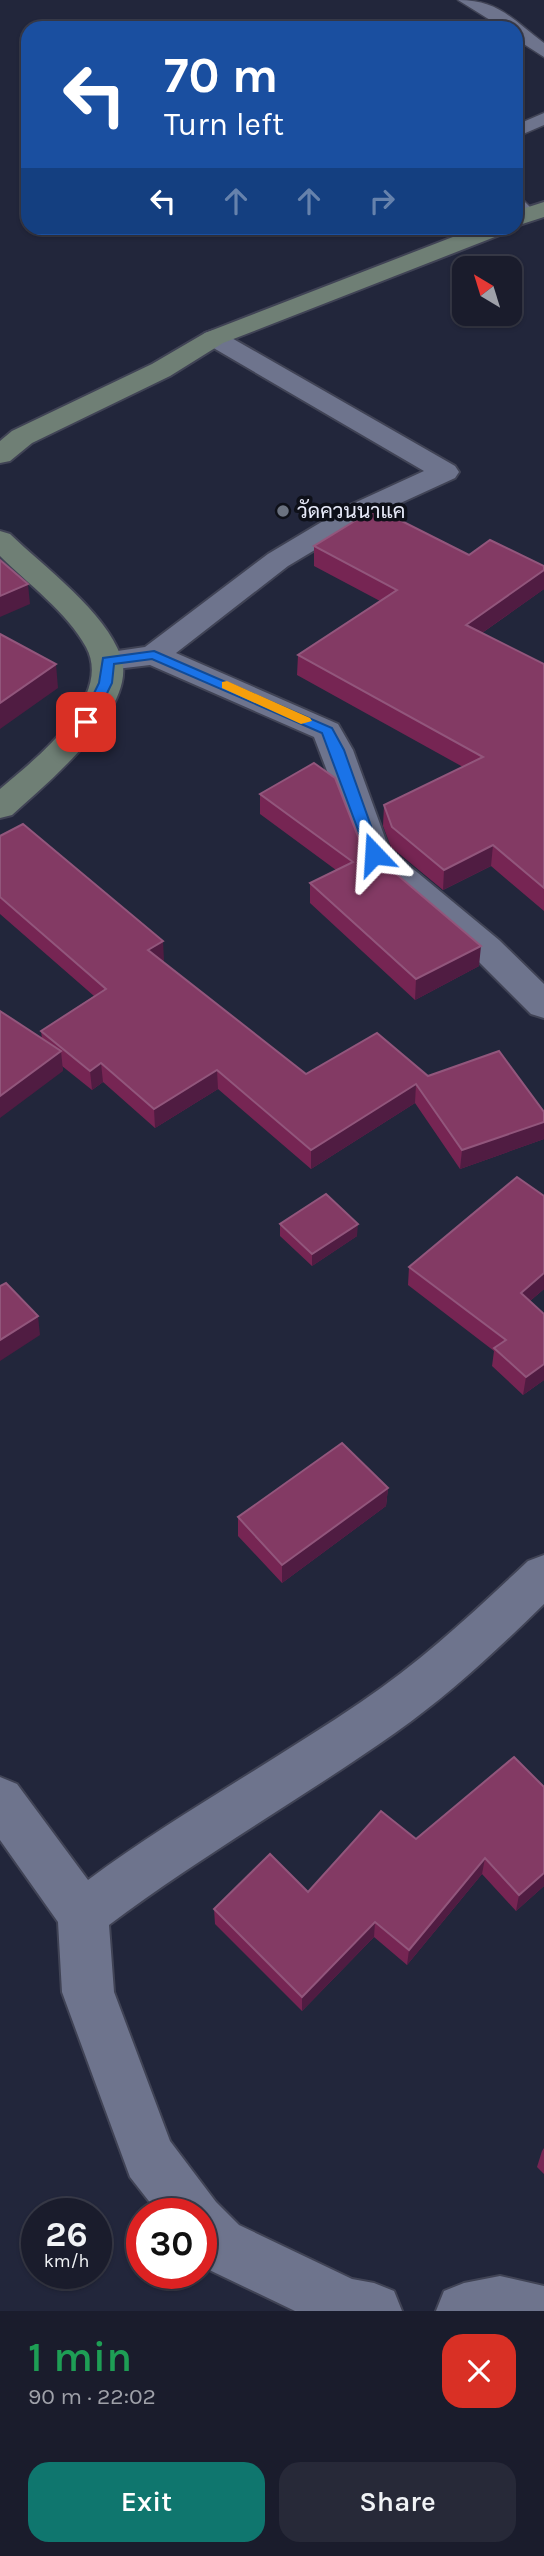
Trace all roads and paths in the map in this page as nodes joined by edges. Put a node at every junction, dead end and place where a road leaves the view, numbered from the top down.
1 (466, 0) edge
2 (505, 21) edge
3 (523, 35) edge
4 (544, 52) edge
5 (544, 118) edge
6 (523, 128) edge
7 (478, 235) edge
8 (214, 338) junction
9 (0, 455) edge
10 (0, 540) edge
11 (154, 655) junction
12 (108, 661) junction
13 (0, 807) edge
14 (544, 1005) edge
15 (544, 1575) edge
16 (0, 1800) edge
17 (83, 1914) junction
18 (181, 2198) edge
19 (217, 2243) edge
20 (374, 2311) edge
21 (464, 2311) edge
22 (536, 2311) edge

1 - 2 lane
3 - 4 lane
5 - 6 lane
7 - 8 street
8 - 9 street
8 - 11 street
10 - 12 street
11 - 12 street
11 - 14 street
12 - 13 street
15 - 17 street
16 - 17 street
17 - 18 street
19 - 20 street
21 - 22 street

